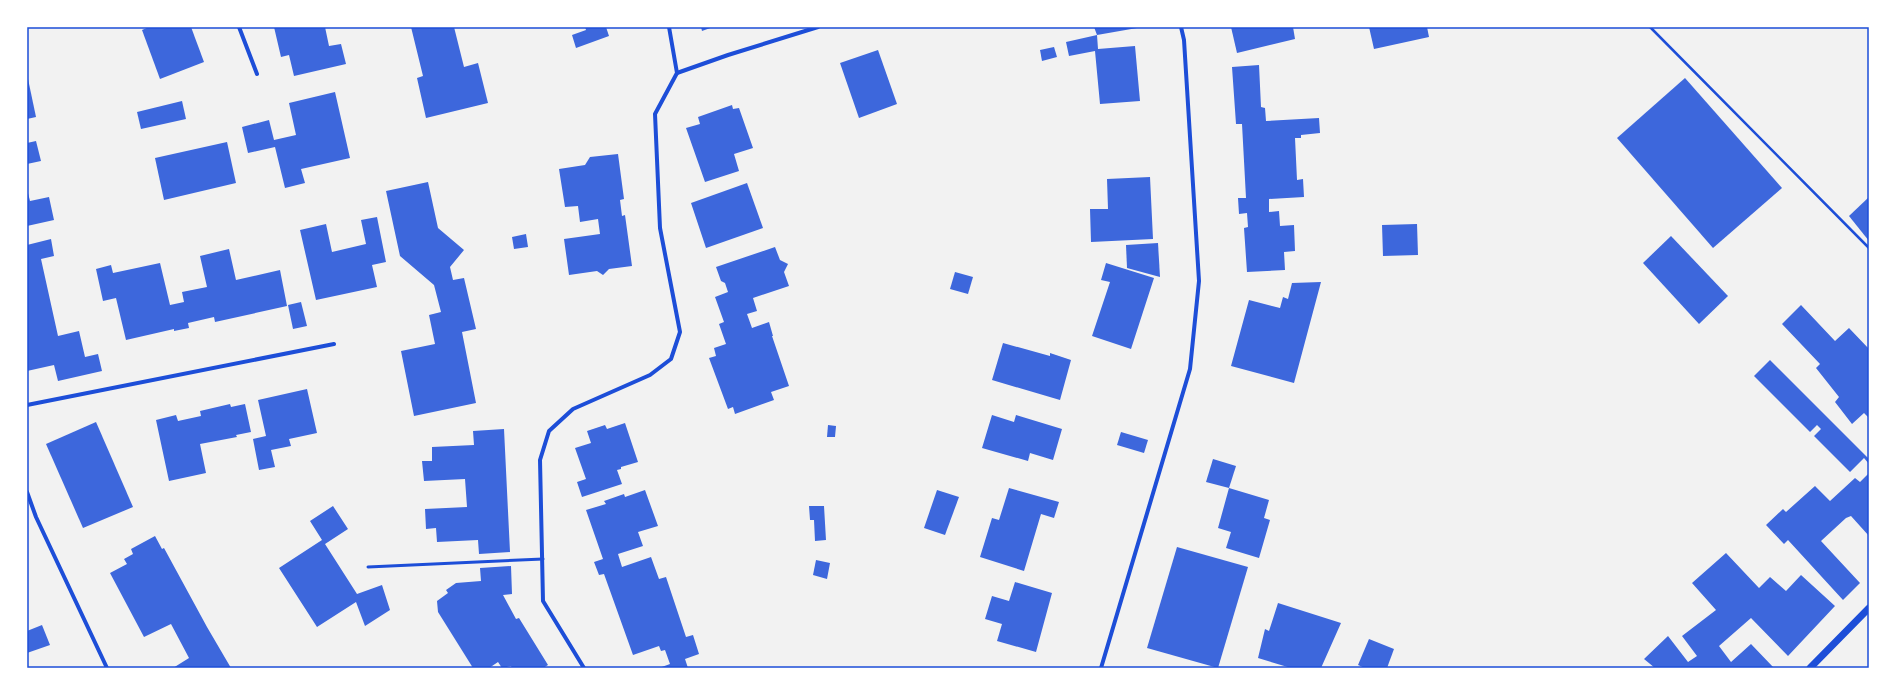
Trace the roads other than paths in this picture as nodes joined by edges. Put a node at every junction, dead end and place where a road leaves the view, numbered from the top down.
1 (239, 27) edge
2 (669, 27) edge
3 (818, 27) edge
4 (1181, 27) edge
5 (677, 73) junction
6 (257, 74) dead end
7 (334, 344) dead end
8 (27, 405) edge
9 (27, 492) edge
10 (542, 559) junction
11 (368, 567) dead end
12 (1869, 608) edge
13 (107, 668) edge
14 (584, 668) edge
15 (1101, 668) edge
16 (1810, 668) edge

1 - 6 street
2 - 5 street
3 - 5 street
4 - 15 street
5 - 10 street
7 - 8 street
9 - 13 street
10 - 11 lane
10 - 14 street
12 - 16 street

